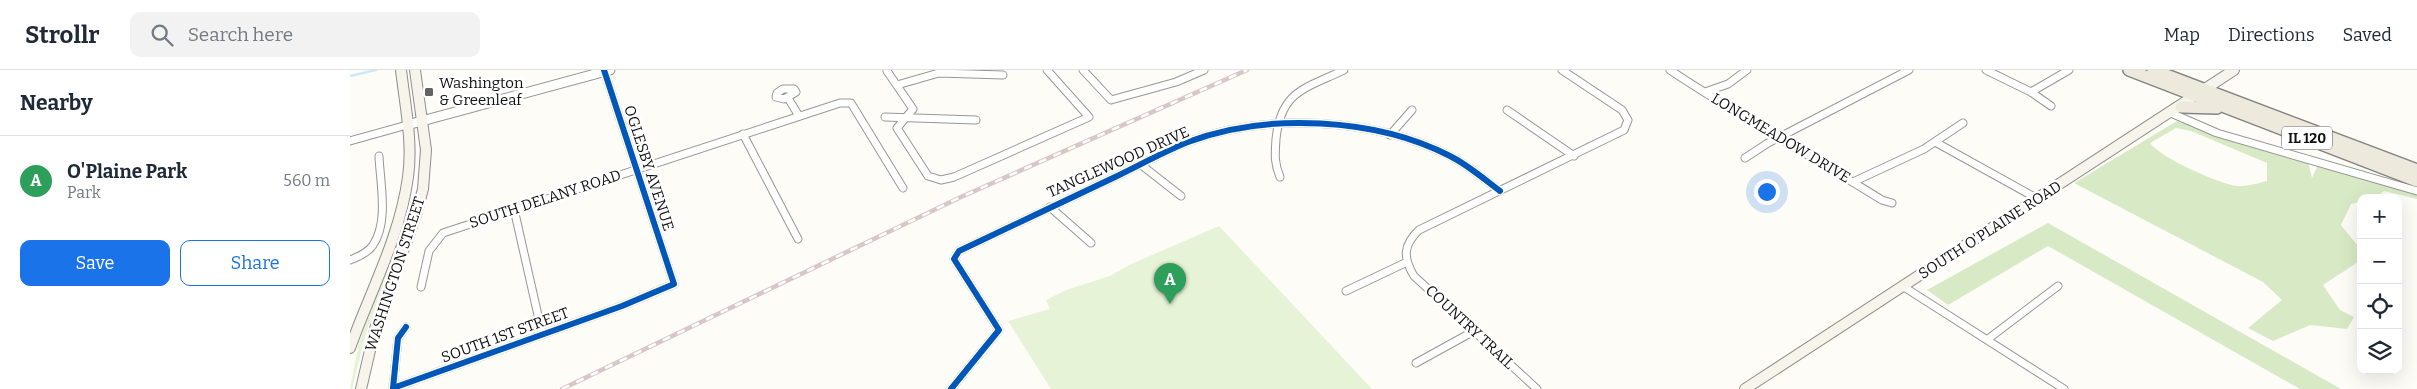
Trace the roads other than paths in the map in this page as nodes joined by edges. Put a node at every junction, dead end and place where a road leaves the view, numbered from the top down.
1 (401, 70) edge
2 (415, 70) edge
3 (606, 70) edge
4 (1046, 70) edge
5 (1083, 70) edge
6 (1204, 70) edge
7 (1344, 70) edge
8 (1562, 70) edge
9 (1670, 70) edge
10 (1747, 70) edge
11 (1909, 70) edge
12 (1986, 70) edge
13 (2069, 70) edge
14 (2129, 70) edge
15 (2153, 70) edge
16 (2234, 70) edge
17 (887, 71) edge
18 (980, 72) edge
19 (1002, 75) dead end
20 (897, 85) junction
21 (1705, 92) junction
22 (2031, 92) junction
23 (2201, 93) junction
24 (788, 98) dead end
25 (2051, 106) dead end
26 (2181, 107) junction
27 (1412, 110) dead end
28 (1507, 110) dead end
29 (2234, 110) junction
30 (2171, 113) junction
31 (800, 116) junction
32 (885, 117) dead end
33 (908, 118) junction
34 (427, 120) junction
35 (976, 120) dead end
36 (1963, 123) dead end
37 (1278, 124) junction
38 (407, 126) junction
39 (744, 134) junction
40 (1390, 135) junction
41 (1780, 137) junction
42 (350, 141) edge
43 (1937, 143) junction
44 (379, 156) dead end
45 (1574, 156) junction
46 (1745, 158) dead end
47 (1140, 164) junction
48 (635, 170) junction
49 (2417, 170) edge
50 (1280, 177) dead end
51 (2417, 181) edge
52 (1853, 182) junction
53 (903, 188) dead end
54 (1500, 191) junction
55 (2417, 191) edge
56 (1181, 196) dead end
57 (2038, 198) junction
58 (1892, 203) dead end
59 (1050, 207) junction
60 (514, 209) junction
61 (798, 239) dead end
62 (1090, 243) dead end
63 (350, 260) edge
64 (1405, 263) junction
65 (671, 274) joint
66 (2058, 286) dead end
67 (421, 287) dead end
68 (1904, 287) junction
69 (1346, 292) dead end
70 (406, 327) dead end
71 (1474, 331) junction
72 (542, 333) junction
73 (1988, 339) junction
74 (350, 348) edge
75 (1416, 363) dead end
76 (361, 389) edge
77 (951, 389) edge
78 (1537, 389) edge
79 (1745, 389) edge
80 (2064, 389) edge

1 - 38 main road, WASHINGTON STREET
2 - 34 main road, WASHINGTON STREET
3 - 34 street
3 - 48 street, OGLESBY AVENUE
4 - 33 street
5 - 6 street
7 - 37 street
8 - 45 street
9 - 21 street, LONGMEADOW DRIVE
10 - 21 street
11 - 41 street
12 - 22 street
13 - 22 street
14 - 23 main road, IL 120
15 - 23 main road, IL 120
16 - 23 main road, SOUTH O'PLAINE ROAD
17 - 20 street
18 - 19 street
18 - 20 street
20 - 33 street
21 - 41 street, LONGMEADOW DRIVE
22 - 25 street
23 - 26 main road, SOUTH O'PLAINE ROAD
23 - 29 main road, IL 120
23 - 49 main road, IL 120
24 - 31 street
26 - 29 main road
26 - 30 main road, SOUTH O'PLAINE ROAD
27 - 40 street
28 - 45 street
29 - 51 main road, IL 120
30 - 55 street
30 - 57 main road, SOUTH O'PLAINE ROAD
31 - 39 street, SOUTH DELANY ROAD
31 - 53 street, SOUTH DELANY ROAD
32 - 33 street
33 - 35 street
34 - 38 street
34 - 76 main road, WASHINGTON STREET
36 - 43 street
37 - 40 street, TANGLEWOOD DRIVE
37 - 47 street, TANGLEWOOD DRIVE
37 - 50 street
38 - 42 street
38 - 74 main road, WASHINGTON STREET
39 - 48 street, SOUTH DELANY ROAD
39 - 61 street
40 - 54 street, TANGLEWOOD DRIVE
41 - 46 street
41 - 52 street, LONGMEADOW DRIVE
43 - 52 street
43 - 57 street
44 - 63 street
45 - 54 street
47 - 56 street
47 - 59 street, TANGLEWOOD DRIVE
48 - 60 street, SOUTH DELANY ROAD
48 - 65 street, OGLESBY AVENUE
52 - 58 street, LONGMEADOW DRIVE
54 - 64 street
57 - 68 main road, SOUTH O'PLAINE ROAD
59 - 62 street
59 - 77 street, TANGLEWOOD DRIVE
60 - 67 street, SOUTH DELANY ROAD
60 - 72 street
64 - 69 street
64 - 71 street, COUNTRY TRAIL
65 - 72 street, SOUTH 1ST STREET
66 - 73 street
68 - 73 street
68 - 79 main road, SOUTH O'PLAINE ROAD
70 - 72 street, SOUTH 1ST STREET
71 - 75 street
71 - 78 street, COUNTRY TRAIL
73 - 80 street

